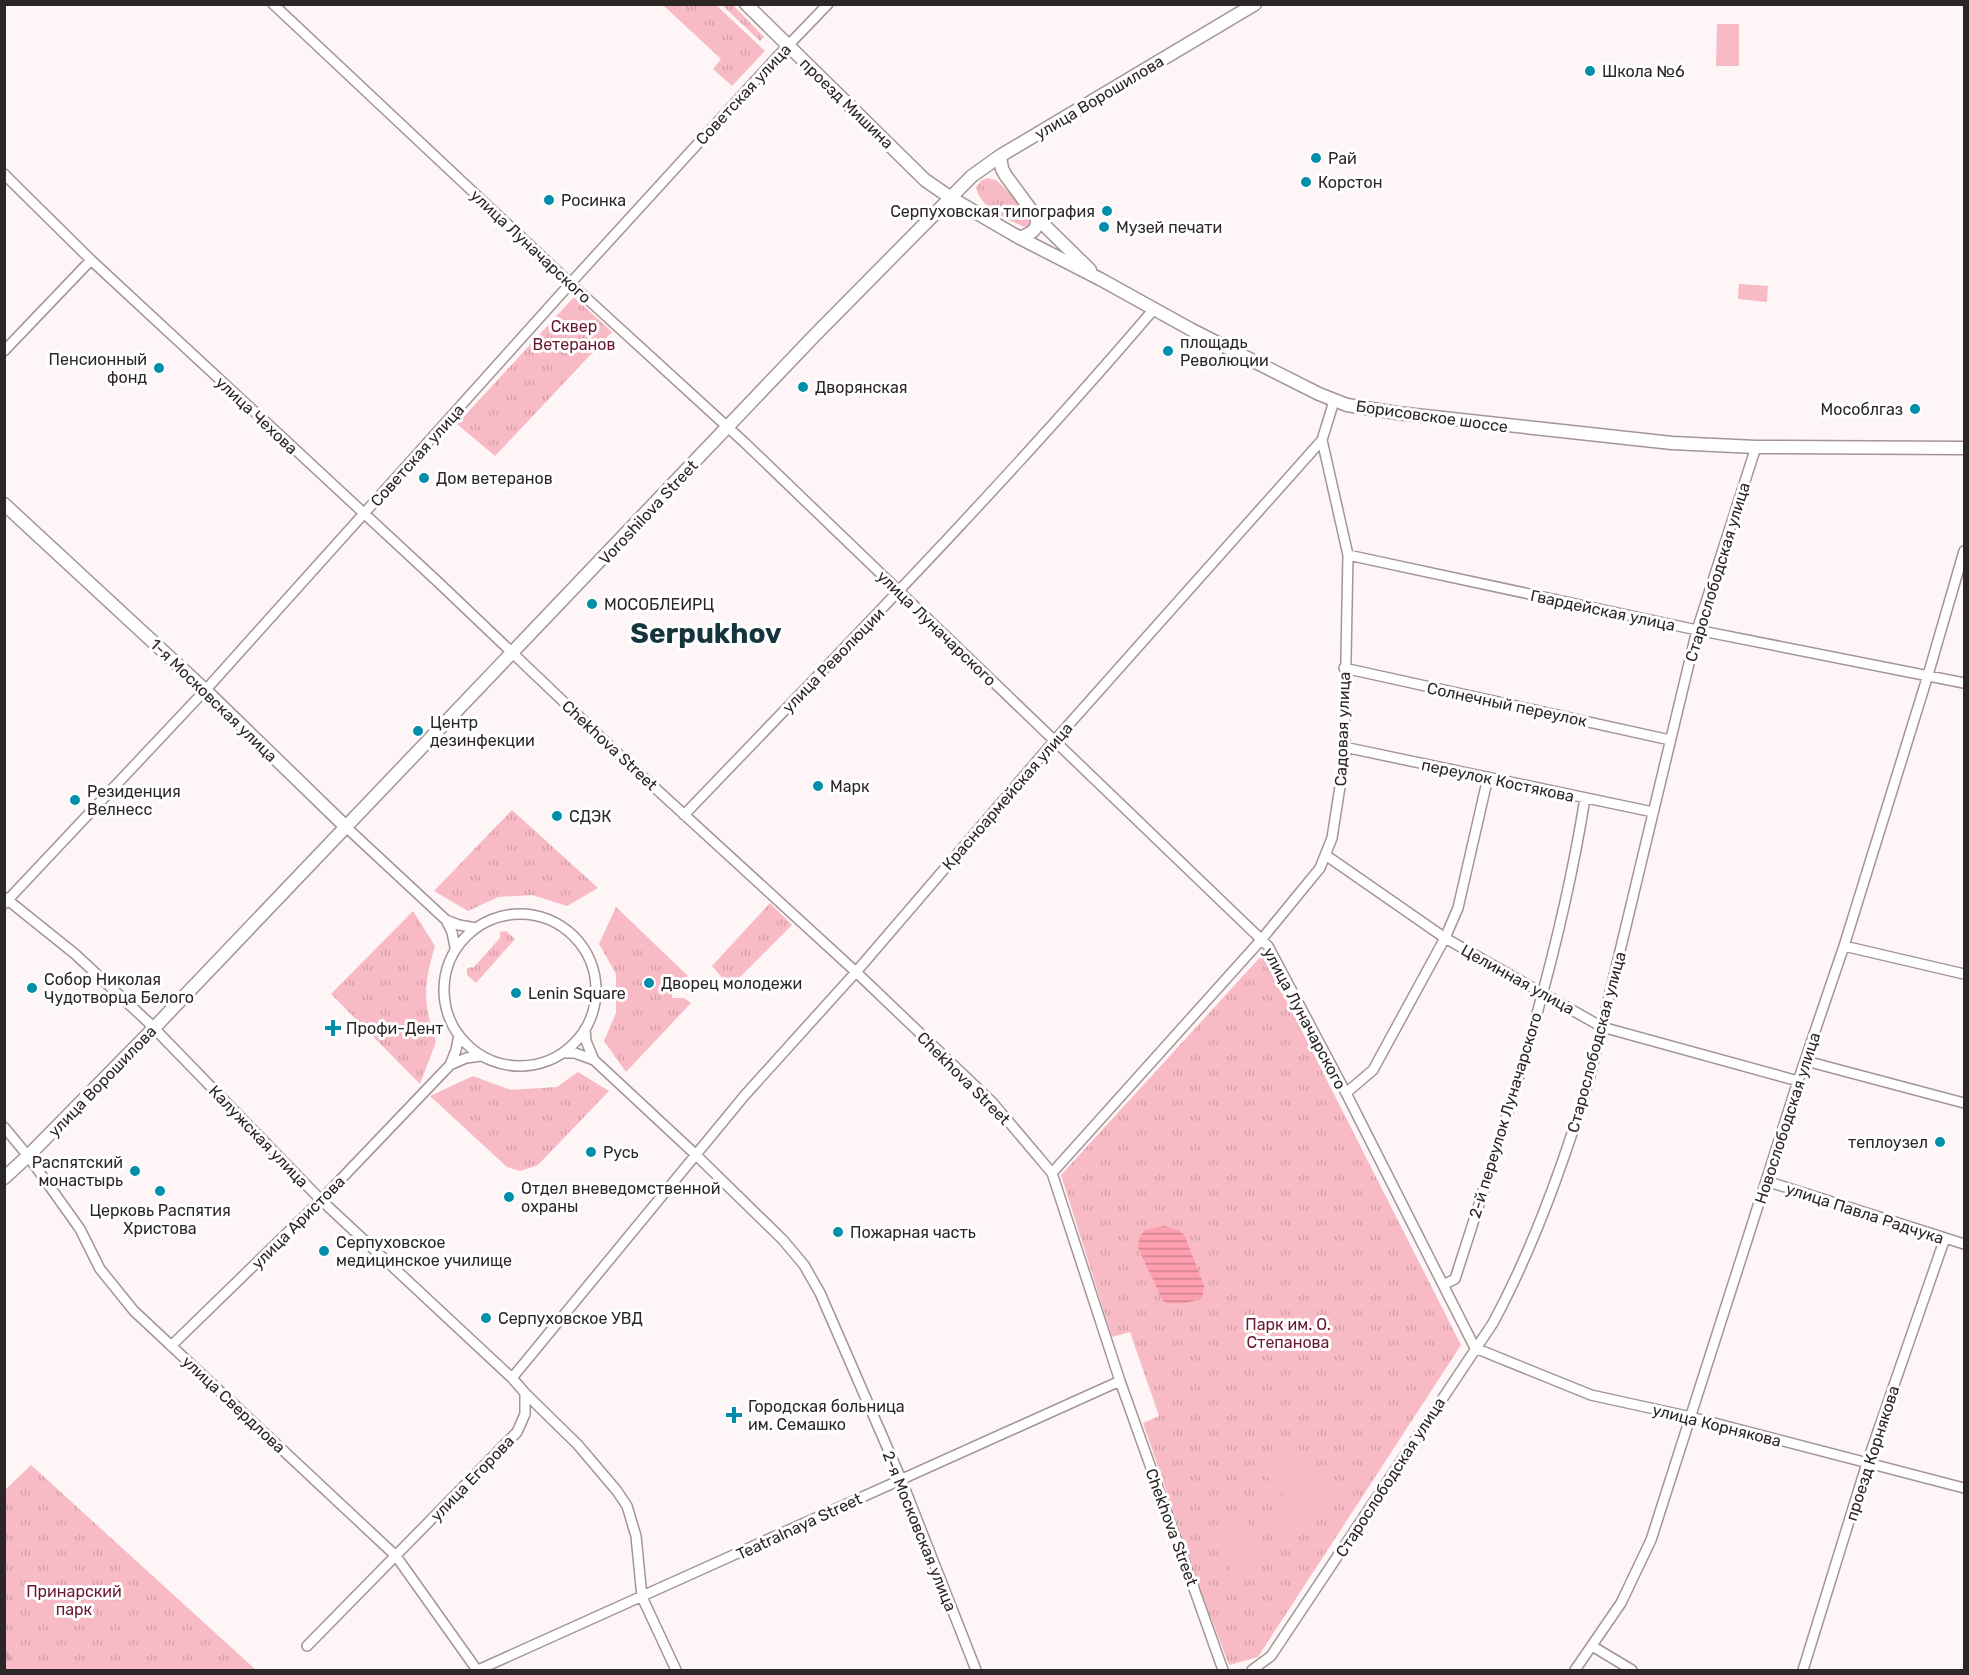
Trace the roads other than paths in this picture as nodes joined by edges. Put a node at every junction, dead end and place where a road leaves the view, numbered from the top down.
1 (273, 4) edge
2 (746, 4) edge
3 (828, 4) edge
4 (1255, 4) edge
5 (788, 46) junction
6 (1000, 156) junction
7 (4, 174) edge
8 (951, 198) junction
9 (1037, 218) junction
10 (1020, 238) junction
11 (91, 260) junction
12 (1100, 279) junction
13 (570, 283) junction
14 (1154, 309) junction
15 (4, 351) edge
16 (1334, 401) junction
17 (728, 427) junction
18 (1322, 440) junction
19 (1756, 447) junction
20 (1965, 448) edge
21 (4, 504) edge
22 (364, 514) junction
23 (1965, 551) edge
24 (1348, 555) junction
25 (899, 591) junction
26 (1697, 630) junction
27 (512, 654) junction
28 (1344, 668) junction
29 (1928, 675) junction
30 (1965, 683) edge
31 (205, 690) junction
32 (1055, 740) junction
33 (1670, 740) junction
34 (1344, 747) junction
35 (1488, 777) junction
36 (1585, 798) junction
37 (1653, 812) junction
38 (684, 815) junction
39 (346, 826) junction
40 (1326, 856) junction
41 (6, 901) edge
42 (446, 920) junction
43 (476, 928) junction
44 (1445, 938) junction
45 (1261, 940) junction
46 (1844, 946) junction
47 (455, 947) junction
48 (856, 972) junction
49 (1965, 974) edge
50 (1542, 992) junction
51 (1602, 1026) junction
52 (154, 1028) junction
53 (585, 1029) junction
54 (459, 1035) junction
55 (563, 1053) junction
56 (481, 1056) junction
57 (594, 1060) junction
58 (1806, 1061) junction
59 (450, 1065) junction
60 (1798, 1081) junction
61 (1346, 1093) junction
62 (1965, 1103) edge
63 (4, 1127) edge
64 (695, 1154) junction
65 (28, 1156) junction
66 (1052, 1173) junction
67 (4, 1178) edge
68 (1766, 1181) junction
69 (321, 1200) junction
70 (1945, 1238) junction
71 (1965, 1244) edge
72 (1443, 1285) junction
73 (171, 1346) junction
74 (1475, 1348) junction
75 (512, 1378) junction
76 (1120, 1381) junction
77 (525, 1393) junction
78 (1691, 1417) junction
79 (1867, 1463) junction
80 (901, 1479) junction
81 (1965, 1488) edge
82 (396, 1556) junction
83 (642, 1597) junction
84 (307, 1646) dead end
85 (1592, 1646) junction
86 (478, 1671) edge
87 (676, 1671) edge
88 (976, 1671) edge
89 (1222, 1671) edge
90 (1252, 1671) edge
91 (1575, 1671) edge
92 (1632, 1671) edge
93 (1803, 1671) edge

1 - 13 street, улица Луначарского
2 - 5 main road, проезд Мишина
3 - 5 street, Советская улица
4 - 6 main road, улица Ворошилова
5 - 8 main road, проезд Мишина
5 - 13 street, Советская улица
6 - 8 main road, улица Ворошилова
6 - 9 main road
7 - 11 street, улица Чехова
8 - 10 main road, Борисовское шоссе
8 - 17 main road, Voroshilova Street
9 - 10 main road
9 - 12 main road
10 - 12 main road, Борисовское шоссе
11 - 15 street
11 - 22 street, улица Чехова
12 - 14 main road, Борисовское шоссе
13 - 17 street, улица Луначарского
13 - 22 street, Советская улица
14 - 16 main road, Борисовское шоссе
14 - 25 street, улица Революции
16 - 18 street, Садовая улица
16 - 19 main road, Борисовское шоссе
17 - 25 street, улица Луначарского
17 - 27 main road, Voroshilova Street
18 - 24 street, Садовая улица
18 - 32 street, Красноармейская улица
19 - 20 main road, Борисовское шоссе
19 - 26 street, Старослободская улица
21 - 31 main road, 1-я Московская улица
22 - 27 street, улица Чехова
22 - 31 street, Советская улица
23 - 29 street, Новослободская улица
24 - 26 street, Гвардейская улица
24 - 28 street, Садовая улица
25 - 32 street, улица Луначарского
25 - 38 street, улица Революции
26 - 29 street, Гвардейская улица
26 - 33 street, Старослободская улица
27 - 38 street, Chekhova Street
27 - 39 main road, Voroshilova Street
28 - 33 street, Солнечный переулок
28 - 34 street, Садовая улица
29 - 30 street, Гвардейская улица
29 - 46 street, Новослободская улица
31 - 39 main road, 1-я Московская улица
31 - 41 street, Советская улица
32 - 45 street, улица Луначарского
32 - 48 street, Красноармейская улица
33 - 37 street, Старослободская улица
34 - 35 street, переулок Костякова
34 - 40 street, Садовая улица
35 - 36 street, переулок Костякова
35 - 44 street
36 - 37 street, переулок Костякова
36 - 50 street, 2-й переулок Луначарского
37 - 51 street, Старослободская улица
38 - 48 street, Chekhova Street
39 - 42 street, 1-я Московская улица
39 - 52 main road, улица Ворошилова
40 - 44 street, Целинная улица
40 - 45 street, Садовая улица
41 - 52 street, Калужская улица
42 - 43 street
42 - 47 street
43 - 47 street
43 - 53 street
44 - 50 street, Целинная улица
44 - 61 street
45 - 61 street, улица Луначарского
45 - 66 street, Садовая улица
46 - 49 street
46 - 58 street, Новослободская улица
47 - 54 street
48 - 64 street, Красноармейская улица
48 - 66 street, Chekhova Street
50 - 51 street, Целинная улица
50 - 72 street, 2-й переулок Луначарского
51 - 60 street, Целинная улица
51 - 74 street, Старослободская улица
52 - 65 main road, улица Ворошилова
52 - 69 street, Калужская улица
53 - 55 street
53 - 57 street
54 - 56 street
54 - 59 street
55 - 56 street
55 - 57 street
56 - 59 street
57 - 64 street, 2-я Московская улица
58 - 60 street, Новослободская улица
58 - 62 street
59 - 69 street, улица Аристова
60 - 68 street, Новослободская улица
61 - 72 street, улица Луначарского
63 - 65 street, улица Свердлова
64 - 75 street
64 - 80 street, 2-я Московская улица
65 - 67 main road, улица Ворошилова
65 - 73 street, улица Свердлова
66 - 76 street, Chekhova Street
68 - 70 street, улица Павла Радчука
68 - 78 street, Новослободская улица
69 - 73 street, улица Аристова
69 - 75 street, Калужская улица
70 - 71 street, улица Павла Радчука
70 - 79 street, проезд Корнякова
72 - 74 street, улица Луначарского
73 - 82 street, улица Свердлова
74 - 78 street, улица Корнякова
74 - 90 street, Старослободская улица
75 - 77 street
76 - 80 street, Teatralnaya Street
76 - 89 street, Chekhova Street
77 - 82 street, улица Егорова
77 - 83 street
78 - 79 street, улица Корнякова
78 - 85 street, Новослободская улица
79 - 81 street, улица Корнякова
79 - 93 street, проезд Корнякова
80 - 83 street, Teatralnaya Street
80 - 88 street, 2-я Московская улица
82 - 84 street, улица Егорова
82 - 86 street, улица Свердлова
83 - 86 street, Teatralnaya Street
83 - 87 street
85 - 91 street, Новослободская улица
85 - 92 street

